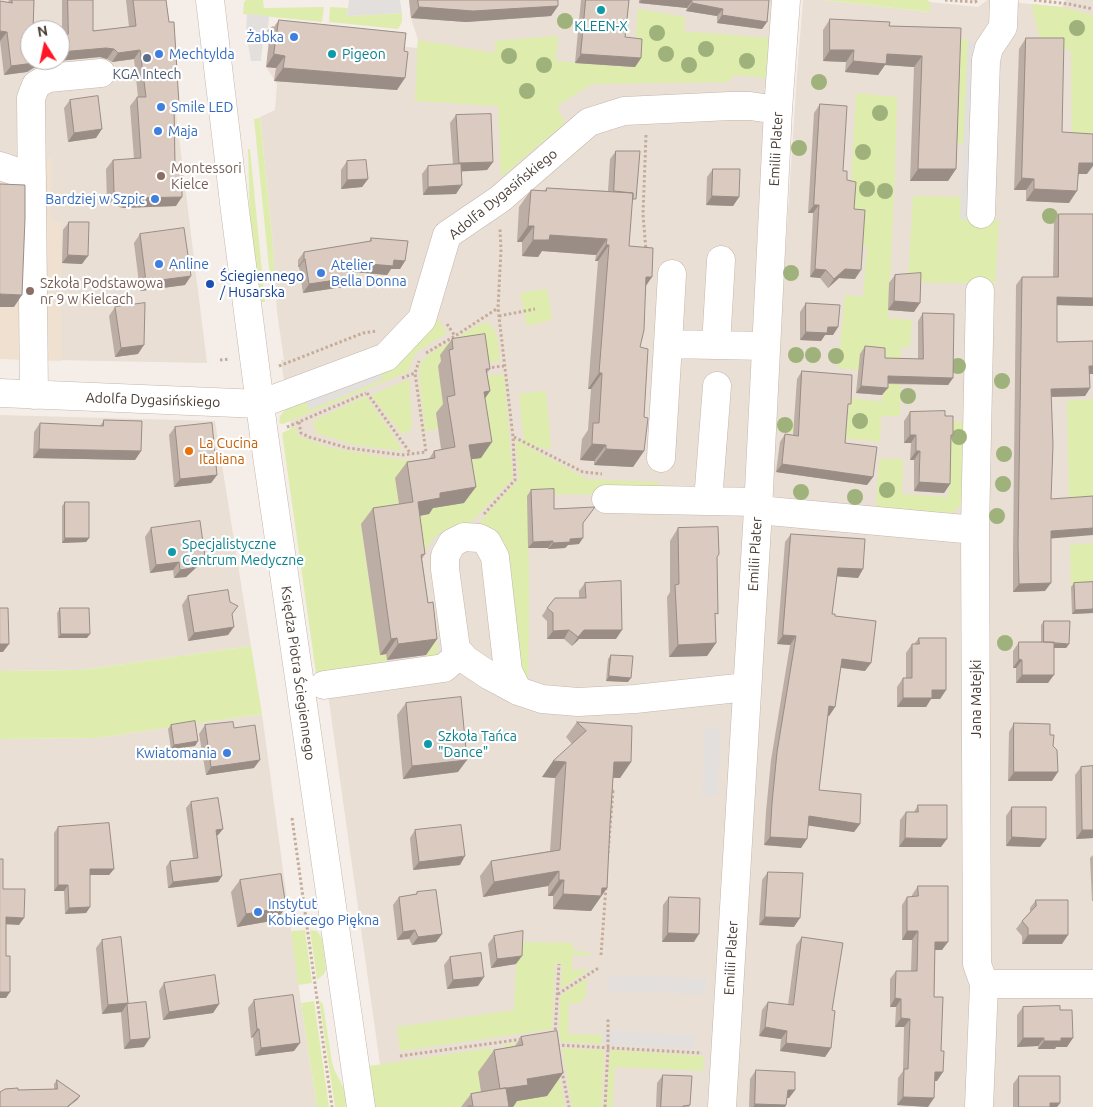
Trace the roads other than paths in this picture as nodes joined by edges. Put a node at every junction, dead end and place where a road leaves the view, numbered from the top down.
1 (210, 0) edge
2 (786, 0) edge
3 (1004, 0) edge
4 (101, 73) dead end
5 (778, 110) junction
6 (0, 166) edge
7 (32, 177) junction
8 (981, 214) dead end
9 (721, 260) dead end
10 (672, 274) dead end
11 (980, 291) dead end
12 (668, 344) junction
13 (716, 345) junction
14 (766, 346) junction
15 (717, 386) dead end
16 (0, 394) edge
17 (34, 395) junction
18 (260, 404) junction
19 (661, 458) dead end
20 (604, 486) road end
21 (708, 501) junction
22 (758, 506) junction
23 (975, 530) junction
24 (460, 654) junction
25 (324, 685) dead end
26 (747, 687) junction
27 (518, 691) junction
28 (984, 984) junction
29 (1093, 984) edge
30 (361, 1107) edge
31 (722, 1107) edge
32 (980, 1107) edge

1 - 18 street, Księdza Piotra Ściegiennego
2 - 5 street, Emilii Plater
3 - 8 street
4 - 7 street
5 - 14 street, Emilii Plater
5 - 18 street, Adolfa Dygasińskiego
6 - 7 street
7 - 17 street
9 - 13 street
10 - 12 street
11 - 23 street, Jana Matejki
12 - 13 street
12 - 19 street
13 - 14 street
14 - 22 street, Emilii Plater
15 - 21 street
16 - 17 street, Adolfa Dygasińskiego
17 - 18 street, Adolfa Dygasińskiego
18 - 30 street, Księdza Piotra Ściegiennego
20 - 21 street
21 - 22 street
22 - 23 street
22 - 26 street, Emilii Plater
23 - 28 street, Jana Matejki
24 - 25 street
24 - 27 street
24 - 27 street
26 - 27 street
26 - 31 street, Emilii Plater
28 - 29 street
28 - 32 street, Jana Matejki

